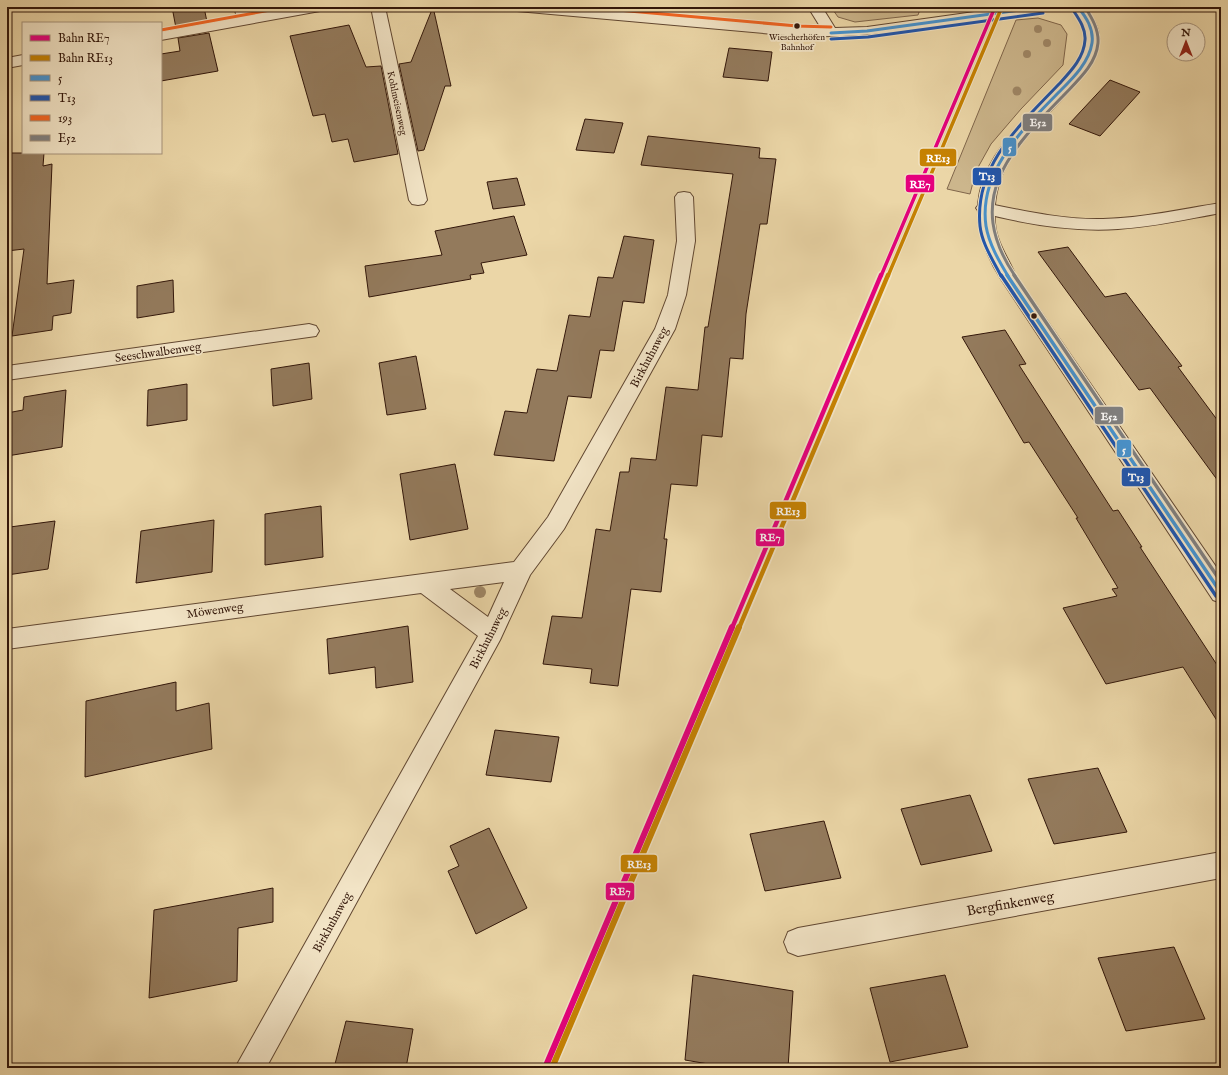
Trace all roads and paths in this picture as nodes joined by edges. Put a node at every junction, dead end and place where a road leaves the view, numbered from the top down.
1 (241, 7) edge
2 (320, 7) edge
3 (378, 7) edge
4 (517, 7) edge
5 (815, 7) edge
6 (1042, 7) edge
7 (1078, 7) edge
8 (244, 22) junction
9 (831, 34) junction
10 (162, 36) edge
11 (22, 60) edge
12 (7, 63) edge
13 (684, 197) dead end
14 (418, 200) dead end
15 (985, 208) junction
16 (1221, 208) edge
17 (309, 331) dead end
18 (7, 374) edge
19 (521, 570) junction
20 (424, 582) junction
21 (1221, 594) edge
22 (492, 633) junction
23 (7, 638) edge
24 (1221, 865) edge
25 (798, 942) dead end
26 (250, 1068) edge

1 - 8 street
2 - 8 street
3 - 14 street, Kohlmeisenweg
4 - 9 street
5 - 9 street
6 - 9 street
7 - 15 street
8 - 10 street
11 - 12 street
13 - 19 street, Birkhuhnweg
15 - 16 street
15 - 21 street
17 - 18 street, Seeschwalbenweg
19 - 20 street, Möwenweg
19 - 22 street, Birkhuhnweg
20 - 22 street
20 - 23 street, Möwenweg
22 - 26 street, Birkhuhnweg
24 - 25 street, Bergfinkenweg

